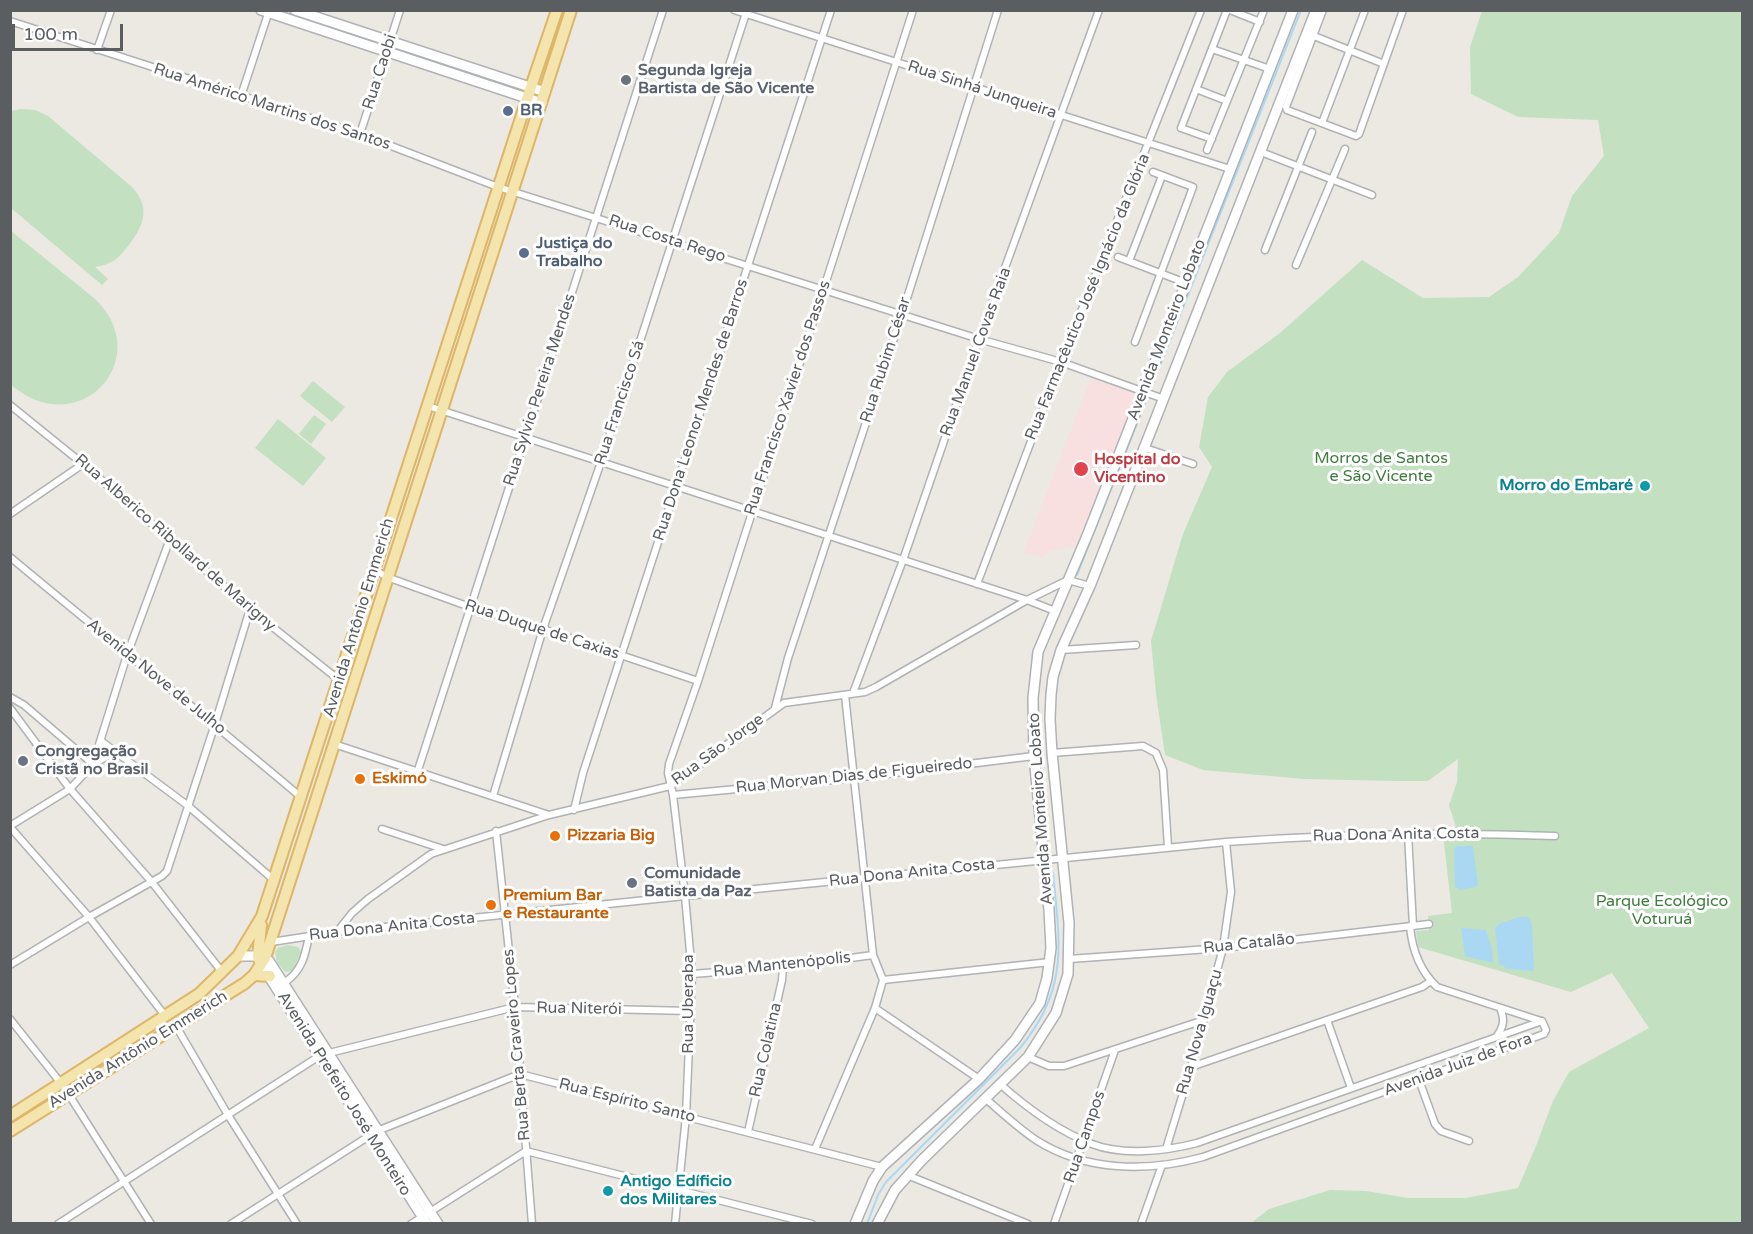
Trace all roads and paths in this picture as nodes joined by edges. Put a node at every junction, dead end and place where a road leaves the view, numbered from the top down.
1 (111, 10) edge
2 (295, 10) edge
3 (400, 10) edge
4 (557, 10) edge
5 (571, 10) edge
6 (663, 10) edge
7 (734, 10) edge
8 (831, 10) edge
9 (913, 10) edge
10 (998, 10) edge
11 (1098, 10) edge
12 (1201, 10) edge
13 (1228, 10) edge
14 (1264, 10) edge
15 (1293, 10) edge
16 (1316, 10) edge
17 (1323, 10) edge
18 (1365, 10) edge
19 (1403, 10) edge
20 (266, 11) edge
21 (747, 13) edge
22 (10, 21) edge
23 (1260, 22) junction
24 (1314, 36) junction
25 (822, 39) junction
26 (390, 41) junction
27 (1212, 49) junction
28 (97, 50) junction
29 (1350, 50) junction
30 (387, 51) junction
31 (1244, 60) junction
32 (896, 62) junction
33 (1384, 64) junction
34 (1270, 69) junction
35 (973, 86) junction
36 (1196, 89) junction
37 (529, 93) junction
38 (241, 96) junction
39 (544, 97) junction
40 (1227, 101) junction
41 (1061, 116) junction
42 (1322, 123) junction
43 (1312, 132) dead end
44 (360, 134) junction
45 (1212, 139) junction
46 (1149, 143) junction
47 (1345, 149) dead end
48 (1208, 150) dead end
49 (1261, 152) junction
50 (1299, 167) junction
51 (1230, 170) junction
52 (1153, 172) dead end
53 (1162, 176) junction
54 (1332, 180) junction
55 (498, 187) junction
56 (513, 190) junction
57 (1372, 195) dead end
58 (597, 216) junction
59 (673, 241) junction
60 (1266, 250) dead end
61 (1118, 257) dead end
62 (1130, 261) junction
63 (748, 264) junction
64 (1296, 265) dead end
65 (1161, 273) junction
66 (1186, 282) junction
67 (823, 289) junction
68 (902, 314) junction
69 (979, 339) junction
70 (1135, 342) dead end
71 (1061, 362) junction
72 (1146, 392) junction
73 (1162, 398) junction
74 (10, 405) edge
75 (428, 406) junction
76 (442, 410) junction
77 (525, 437) junction
78 (1144, 448) junction
79 (602, 462) junction
80 (83, 464) junction
81 (1193, 464) dead end
82 (677, 486) junction
83 (396, 502) junction
84 (410, 506) junction
85 (752, 511) junction
86 (10, 514) edge
87 (828, 536) junction
88 (170, 539) junction
89 (10, 557) edge
90 (903, 560) junction
91 (375, 570) junction
92 (387, 577) junction
93 (1069, 580) junction
94 (977, 584) junction
95 (1089, 586) junction
96 (1027, 600) junction
97 (470, 607) junction
98 (250, 609) junction
99 (1055, 611) junction
100 (543, 629) junction
101 (1136, 645) dead end
102 (1061, 650) junction
103 (127, 655) junction
104 (622, 656) junction
105 (340, 680) junction
106 (698, 681) junction
107 (853, 693) junction
108 (845, 695) junction
109 (10, 697) edge
110 (10, 708) edge
111 (775, 709) junction
112 (215, 724) junction
113 (101, 741) junction
114 (333, 743) junction
115 (116, 752) junction
116 (1052, 753) junction
117 (1034, 756) junction
118 (93, 764) junction
119 (418, 770) junction
120 (855, 778) junction
121 (670, 786) junction
122 (70, 789) junction
123 (673, 795) junction
124 (493, 796) junction
125 (302, 798) junction
126 (187, 805) junction
127 (574, 810) junction
128 (549, 815) junction
129 (10, 826) edge
130 (382, 829) dead end
131 (496, 831) junction
132 (1408, 834) junction
133 (1555, 836) dead end
134 (1226, 842) junction
135 (1168, 847) junction
136 (444, 849) junction
137 (1061, 858) junction
138 (1046, 860) junction
139 (864, 878) junction
140 (275, 881) junction
141 (151, 882) junction
142 (685, 896) junction
143 (505, 915) junction
144 (262, 916) junction
145 (89, 917) junction
146 (1429, 924) dead end
147 (1411, 926) junction
148 (337, 932) junction
149 (309, 936) junction
150 (258, 941) junction
151 (270, 942) junction
152 (1223, 948) junction
153 (873, 955) junction
154 (238, 956) junction
155 (1069, 959) junction
156 (261, 960) junction
157 (1050, 962) junction
158 (10, 966) edge
159 (783, 967) junction
160 (223, 973) junction
161 (273, 974) junction
162 (692, 974) junction
163 (254, 975) junction
164 (882, 980) junction
165 (1431, 981) junction
166 (284, 983) junction
167 (515, 1007) junction
168 (875, 1008) junction
169 (1500, 1008) junction
170 (691, 1011) junction
171 (166, 1017) junction
172 (10, 1020) edge
173 (1204, 1020) junction
174 (1327, 1020) junction
175 (1542, 1021) junction
176 (176, 1026) junction
177 (1496, 1036) junction
178 (1115, 1050) junction
179 (325, 1054) junction
180 (1028, 1057) junction
181 (1191, 1067) junction
182 (520, 1074) junction
183 (979, 1079) junction
184 (1419, 1080) junction
185 (61, 1083) junction
186 (1000, 1084) junction
187 (1351, 1088) junction
188 (69, 1094) junction
189 (986, 1099) junction
190 (228, 1115) junction
191 (10, 1116) edge
192 (686, 1116) junction
193 (10, 1131) edge
194 (748, 1132) junction
195 (374, 1133) junction
196 (1085, 1140) junction
197 (1469, 1141) dead end
198 (815, 1149) junction
199 (1166, 1149) junction
200 (526, 1151) junction
201 (1078, 1159) junction
202 (1162, 1165) junction
203 (882, 1167) junction
204 (907, 1175) junction
205 (124, 1181) junction
206 (678, 1188) junction
207 (278, 1194) junction
208 (426, 1217) edge
209 (147, 1222) edge
210 (60, 1223) edge
211 (231, 1224) edge
212 (297, 1224) edge
213 (411, 1224) edge
214 (438, 1224) edge
215 (532, 1224) edge
216 (675, 1224) edge
217 (812, 1224) edge
218 (855, 1224) edge
219 (877, 1224) edge
220 (1028, 1224) edge
221 (1054, 1224) edge
222 (1141, 1224) edge

1 - 28 street
2 - 26 street
3 - 26 street, Rua Caobi
4 - 37 main road, Avenida Antônio Emmerich
5 - 39 main road, Avenida Antônio Emmerich
6 - 58 street, Rua Sylvio Pereira Mendes
7 - 21 street, Rua Sinhá Junqueira
8 - 25 street, Rua Dona Leonor Mendes de Barros
9 - 32 street, Rua Francisco Xavier dos Passos
10 - 35 street, Rua Rubim César
11 - 41 street, Rua Manuel Covas Raia
12 - 46 street, Rua Farmacêutico José Ignácio da Glória
13 - 23 street
13 - 27 street
14 - 23 street
15 - 34 street, Avenida Monteiro Lobato
16 - 49 street, Avenida Monteiro Lobato
17 - 24 street
18 - 29 street
19 - 33 street
20 - 30 street
20 - 38 street
21 - 25 street, Rua Sinhá Junqueira
21 - 59 street, Rua Francisco Sá
22 - 28 street, Rua Américo Martins dos Santos
23 - 31 street
24 - 29 street
24 - 42 street
25 - 32 street, Rua Sinhá Junqueira
25 - 63 street, Rua Dona Leonor Mendes de Barros
26 - 30 street, Rua Caobi
26 - 37 street
27 - 31 street
27 - 36 street
28 - 38 street, Rua Américo Martins dos Santos
29 - 33 street
29 - 42 street
30 - 37 street
30 - 44 street, Rua Caobi
31 - 34 street
31 - 40 street
32 - 35 street, Rua Sinhá Junqueira
32 - 67 street, Rua Francisco Xavier dos Passos
33 - 42 street
34 - 51 street, Avenida Monteiro Lobato
35 - 41 street, Rua Sinhá Junqueira
35 - 68 street, Rua Rubim César
36 - 40 street
36 - 45 street
37 - 39 street
37 - 55 main road, Avenida Antônio Emmerich
38 - 44 street, Rua Américo Martins dos Santos
39 - 56 main road, Avenida Antônio Emmerich
40 - 45 street
41 - 46 street, Rua Sinhá Junqueira
41 - 69 street, Rua Manuel Covas Raia
43 - 50 street
44 - 55 street, Rua Américo Martins dos Santos
45 - 48 street
46 - 51 street, Rua Sinhá Junqueira
46 - 71 street, Rua Farmacêutico José Ignácio da Glória
47 - 54 street
49 - 50 street
49 - 73 street, Avenida Monteiro Lobato
50 - 54 street
50 - 60 street
51 - 66 street, Avenida Monteiro Lobato
52 - 53 street
53 - 62 street
53 - 65 street
54 - 57 street
54 - 64 street
55 - 56 street, Rua Costa Rego
55 - 75 main road, Avenida Antônio Emmerich
56 - 58 street, Rua Costa Rego
56 - 76 main road, Avenida Antônio Emmerich
58 - 59 street, Rua Costa Rego
58 - 77 street, Rua Sylvio Pereira Mendes
59 - 63 street, Rua Costa Rego
59 - 79 street, Rua Francisco Sá
61 - 62 street
62 - 65 street
63 - 67 street, Rua Costa Rego
63 - 82 street, Rua Dona Leonor Mendes de Barros
65 - 66 street
65 - 70 street
66 - 72 street, Avenida Monteiro Lobato
67 - 68 street, Rua Costa Rego
67 - 85 street, Rua Francisco Xavier dos Passos
68 - 69 street, Rua Costa Rego
68 - 87 street, Rua Rubim César
69 - 71 street, Rua Costa Rego
69 - 90 street, Rua Manuel Covas Raia
71 - 72 street, Rua Costa Rego
71 - 94 street, Rua Farmacêutico José Ignácio da Glória
72 - 73 street, Rua Costa Rego
72 - 93 street, Avenida Monteiro Lobato
73 - 78 street, Avenida Monteiro Lobato
74 - 80 street, Rua Alberico Ribollard de Marigny
75 - 76 street
75 - 83 main road, Avenida Antônio Emmerich
76 - 77 street
76 - 84 main road, Avenida Antônio Emmerich
77 - 79 street
77 - 97 street, Rua Sylvio Pereira Mendes
78 - 81 street
78 - 95 street, Avenida Monteiro Lobato
79 - 82 street
79 - 100 street, Rua Francisco Sá
80 - 86 street
80 - 88 street, Rua Alberico Ribollard de Marigny
82 - 85 street
82 - 104 street, Rua Dona Leonor Mendes de Barros
83 - 84 main road
83 - 91 main road, Avenida Antônio Emmerich
84 - 92 main road, Avenida Antônio Emmerich
85 - 87 street
85 - 106 street, Rua Francisco Xavier dos Passos
87 - 90 street
87 - 111 street, Rua Rubim César
88 - 98 street, Rua Alberico Ribollard de Marigny
88 - 103 street
89 - 103 street, Avenida Nove de Julho
90 - 94 street
90 - 107 street, Rua Manuel Covas Raia
91 - 92 street, Rua Duque de Caxias
91 - 105 main road, Avenida Antônio Emmerich
92 - 97 street, Rua Duque de Caxias
92 - 114 main road, Avenida Antônio Emmerich
93 - 95 street
93 - 96 street, Rua São Jorge
93 - 99 street, Avenida Monteiro Lobato
94 - 96 street
95 - 102 street, Avenida Monteiro Lobato
96 - 99 street
96 - 107 street, Rua São Jorge
97 - 100 street, Rua Duque de Caxias
97 - 119 street, Rua Sylvio Pereira Mendes
98 - 105 street, Rua Alberico Ribollard de Marigny
98 - 112 street
99 - 117 street, Avenida Monteiro Lobato
100 - 104 street, Rua Duque de Caxias
100 - 124 street, Rua Francisco Sá
101 - 102 street
102 - 116 street, Avenida Monteiro Lobato
103 - 112 street, Avenida Nove de Julho
103 - 113 street
104 - 106 street, Rua Duque de Caxias
104 - 127 street, Rua Dona Leonor Mendes de Barros
105 - 125 main road, Avenida Antônio Emmerich
106 - 121 street, Rua Francisco Xavier dos Passos
107 - 108 street, Rua São Jorge
108 - 111 street, Rua São Jorge
108 - 120 street
109 - 118 street
110 - 122 street
111 - 121 street, Rua São Jorge
112 - 125 street, Avenida Nove de Julho
112 - 126 street
113 - 115 street
113 - 118 street
114 - 119 street
114 - 151 main road, Avenida Antônio Emmerich
115 - 118 street
115 - 126 street
116 - 135 street
116 - 137 street, Avenida Monteiro Lobato
117 - 120 street, Rua Morvan Dias de Figueiredo
117 - 138 street, Avenida Monteiro Lobato
118 - 122 street
119 - 124 street
120 - 123 street, Rua Morvan Dias de Figueiredo
120 - 139 street
121 - 123 street, Rua Uberaba
121 - 127 street, Rua São Jorge
122 - 129 street
122 - 141 street
123 - 142 street, Rua Uberaba
124 - 128 street
125 - 140 main road, Avenida Antônio Emmerich
126 - 140 street
126 - 141 street
127 - 128 street, Rua São Jorge
128 - 131 street, Rua São Jorge
129 - 145 street
130 - 136 street
131 - 136 street, Rua São Jorge
131 - 143 street, Rua Berta Craveiro Lopes
132 - 133 street, Rua Dona Anita Costa
132 - 134 street, Rua Dona Anita Costa
132 - 147 street
134 - 135 street, Rua Dona Anita Costa
134 - 152 street, Rua Nova Iguaçu
135 - 137 street, Rua Dona Anita Costa
136 - 148 street, Rua São Jorge
137 - 138 street, Rua Dona Anita Costa
137 - 155 street, Avenida Monteiro Lobato
138 - 139 street, Rua Dona Anita Costa
138 - 157 street, Avenida Monteiro Lobato
139 - 142 street, Rua Dona Anita Costa
139 - 153 street
140 - 144 main road, Avenida Antônio Emmerich
141 - 145 street
141 - 160 street
142 - 143 street, Rua Dona Anita Costa
142 - 162 street, Rua Uberaba
143 - 148 street, Rua Dona Anita Costa
143 - 167 street, Rua Berta Craveiro Lopes
144 - 150 main road
144 - 154 main road, Avenida Antônio Emmerich
145 - 158 street
145 - 171 street
146 - 147 street, Rua Catalão
147 - 152 street, Rua Catalão
147 - 165 street
148 - 149 street, Rua Dona Anita Costa
149 - 151 street, Rua Dona Anita Costa
149 - 166 street
150 - 151 main road
150 - 156 main road
151 - 156 main road, Avenida Antônio Emmerich
152 - 155 street, Rua Catalão
152 - 173 street, Rua Nova Iguaçu
153 - 159 street, Rua Mantenópolis
153 - 164 street
154 - 156 street
154 - 160 main road, Avenida Antônio Emmerich
155 - 180 street, Avenida Monteiro Lobato
156 - 161 street, Avenida Prefeito José Monteiro
156 - 163 main road, Avenida Antônio Emmerich
157 - 164 street
157 - 183 street, Avenida Monteiro Lobato
159 - 162 street, Rua Mantenópolis
159 - 194 street, Rua Colatina
160 - 171 main road, Avenida Antônio Emmerich
161 - 163 main road
161 - 166 street, Avenida Prefeito José Monteiro
161 - 179 street, Avenida Prefeito José Monteiro
162 - 170 street, Rua Uberaba
163 - 176 main road, Avenida Antônio Emmerich
164 - 168 street
165 - 169 street
165 - 174 street
166 - 179 street, Avenida Prefeito José Monteiro
167 - 170 street, Rua Niterói
167 - 179 street, Rua Niterói
167 - 182 street, Rua Berta Craveiro Lopes
168 - 183 street
168 - 198 street
169 - 175 street
169 - 177 street
170 - 192 street, Rua Uberaba
171 - 185 main road, Avenida Antônio Emmerich
172 - 185 street
173 - 178 street
173 - 181 street, Rua Nova Iguaçu
174 - 181 street
174 - 187 street
175 - 177 street, Avenida Juiz de Fora
175 - 184 street, Avenida Juiz de Fora
176 - 188 main road, Avenida Antônio Emmerich
176 - 190 street
177 - 187 street, Avenida Juiz de Fora
178 - 180 street
178 - 196 street, Rua Campos
179 - 190 street, Rua Niterói
179 - 195 street, Avenida Prefeito José Monteiro
180 - 186 street, Avenida Monteiro Lobato
181 - 199 street, Rua Nova Iguaçu
182 - 192 street, Rua Espírito Santo
182 - 195 street
182 - 200 street, Rua Berta Craveiro Lopes
183 - 203 street, Avenida Monteiro Lobato
184 - 197 street
184 - 202 street, Avenida Juiz de Fora
185 - 188 street
185 - 191 main road, Avenida Antônio Emmerich
186 - 189 street, Avenida Monteiro Lobato
186 - 196 street, Avenida Juiz de Fora
187 - 199 street, Avenida Juiz de Fora
188 - 193 main road, Avenida Antônio Emmerich
188 - 205 street
189 - 201 street, Avenida Juiz de Fora
189 - 204 street, Avenida Monteiro Lobato
190 - 205 street, Rua Niterói
190 - 207 street
192 - 194 street, Rua Espírito Santo
192 - 206 street, Rua Uberaba
194 - 198 street, Rua Espírito Santo
195 - 207 street
195 - 208 street, Avenida Prefeito José Monteiro
196 - 199 street, Avenida Juiz de Fora
196 - 201 street, Rua Campos
198 - 203 street, Rua Espírito Santo
200 - 206 street
200 - 208 street
200 - 215 street, Rua Berta Craveiro Lopes
201 - 202 street, Avenida Juiz de Fora
201 - 221 street, Rua Campos
202 - 222 street
203 - 218 street, Avenida Monteiro Lobato
204 - 219 street, Avenida Monteiro Lobato
204 - 220 street
205 - 209 street
205 - 210 street, Rua Niterói
206 - 216 street, Rua Uberaba
206 - 217 street
207 - 211 street
207 - 212 street
208 - 213 street
208 - 214 street, Avenida Prefeito José Monteiro

